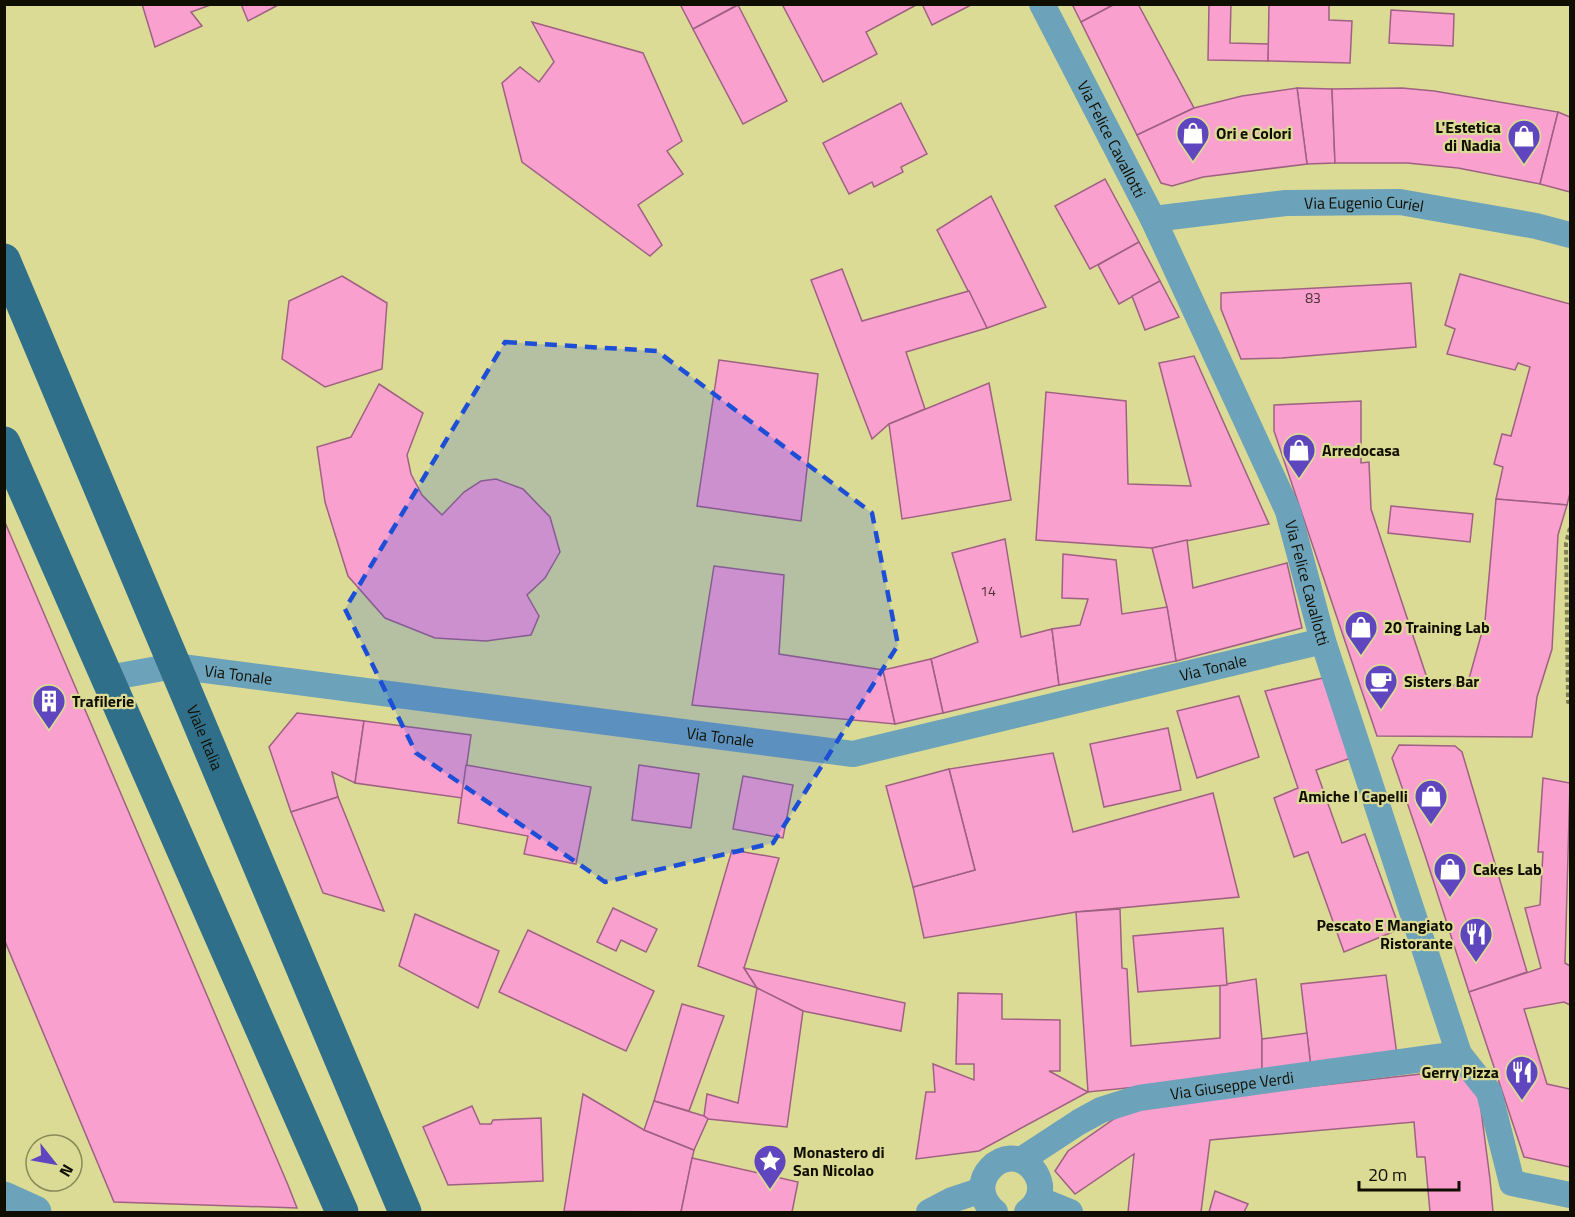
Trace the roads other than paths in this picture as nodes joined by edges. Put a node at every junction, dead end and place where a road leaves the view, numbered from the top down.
1 (1042, 4) edge
2 (1153, 219) junction
3 (1570, 235) edge
4 (4, 260) edge
5 (4, 443) edge
6 (1323, 641) junction
7 (174, 666) junction
8 (108, 678) junction
9 (1459, 1054) junction
10 (1021, 1160) junction
11 (982, 1190) junction
12 (1570, 1195) edge
13 (4, 1198) edge
14 (1033, 1206) edge
15 (35, 1212) edge
16 (342, 1212) edge
17 (405, 1212) edge
18 (929, 1212) edge
19 (995, 1212) edge
20 (1070, 1212) edge

1 - 2 street, Via Felice Cavallotti
2 - 3 street, Via Eugenio Curiel
2 - 6 street, Via Felice Cavallotti
4 - 7 main road, Viale Italia
5 - 8 main road
6 - 7 street, Via Tonale
6 - 9 street, Via Felice Cavallotti
7 - 8 street, Via Tonale
7 - 17 main road, Viale Italia
8 - 16 main road
9 - 10 street, Via Giuseppe Verdi
9 - 12 street, Via Felice Cavallotti
10 - 11 street, Via Giuseppe Verdi
10 - 14 street
11 - 18 street
11 - 19 street
13 - 15 street
14 - 20 street

